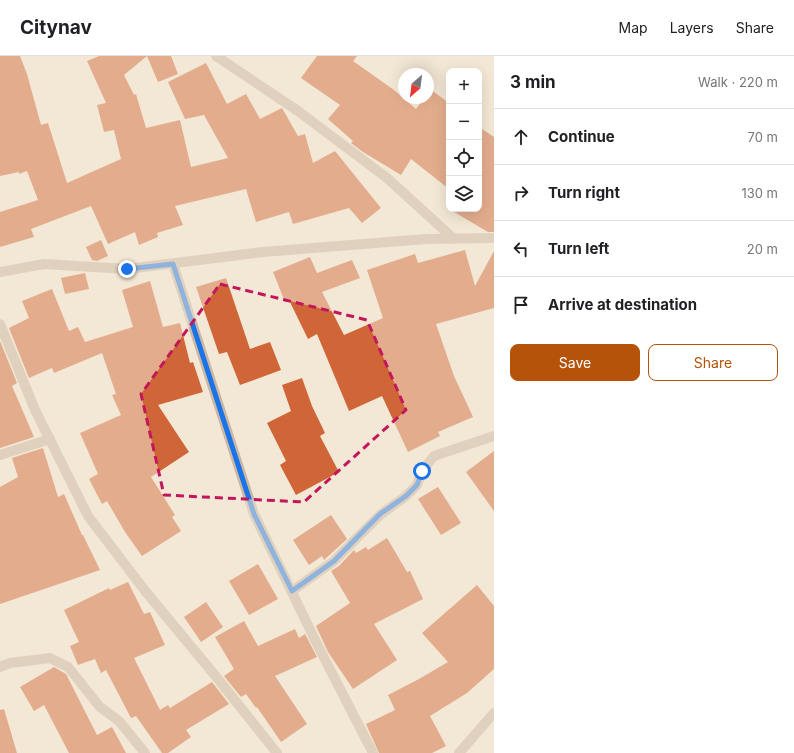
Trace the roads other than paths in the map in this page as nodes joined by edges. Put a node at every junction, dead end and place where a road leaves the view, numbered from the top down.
1 (216, 56) edge
2 (494, 238) edge
3 (454, 239) junction
4 (173, 264) junction
5 (0, 272) edge
6 (0, 324) edge
7 (494, 436) edge
8 (50, 440) junction
9 (0, 455) edge
10 (292, 591) junction
11 (0, 667) edge
12 (494, 714) edge
13 (145, 753) edge
14 (277, 753) edge
15 (373, 753) edge
16 (459, 753) edge

1 - 3 street
2 - 3 street
3 - 4 street
4 - 5 street
4 - 10 street
6 - 8 street
7 - 10 street
8 - 9 street
8 - 14 street
10 - 15 street
11 - 13 street
12 - 16 street

